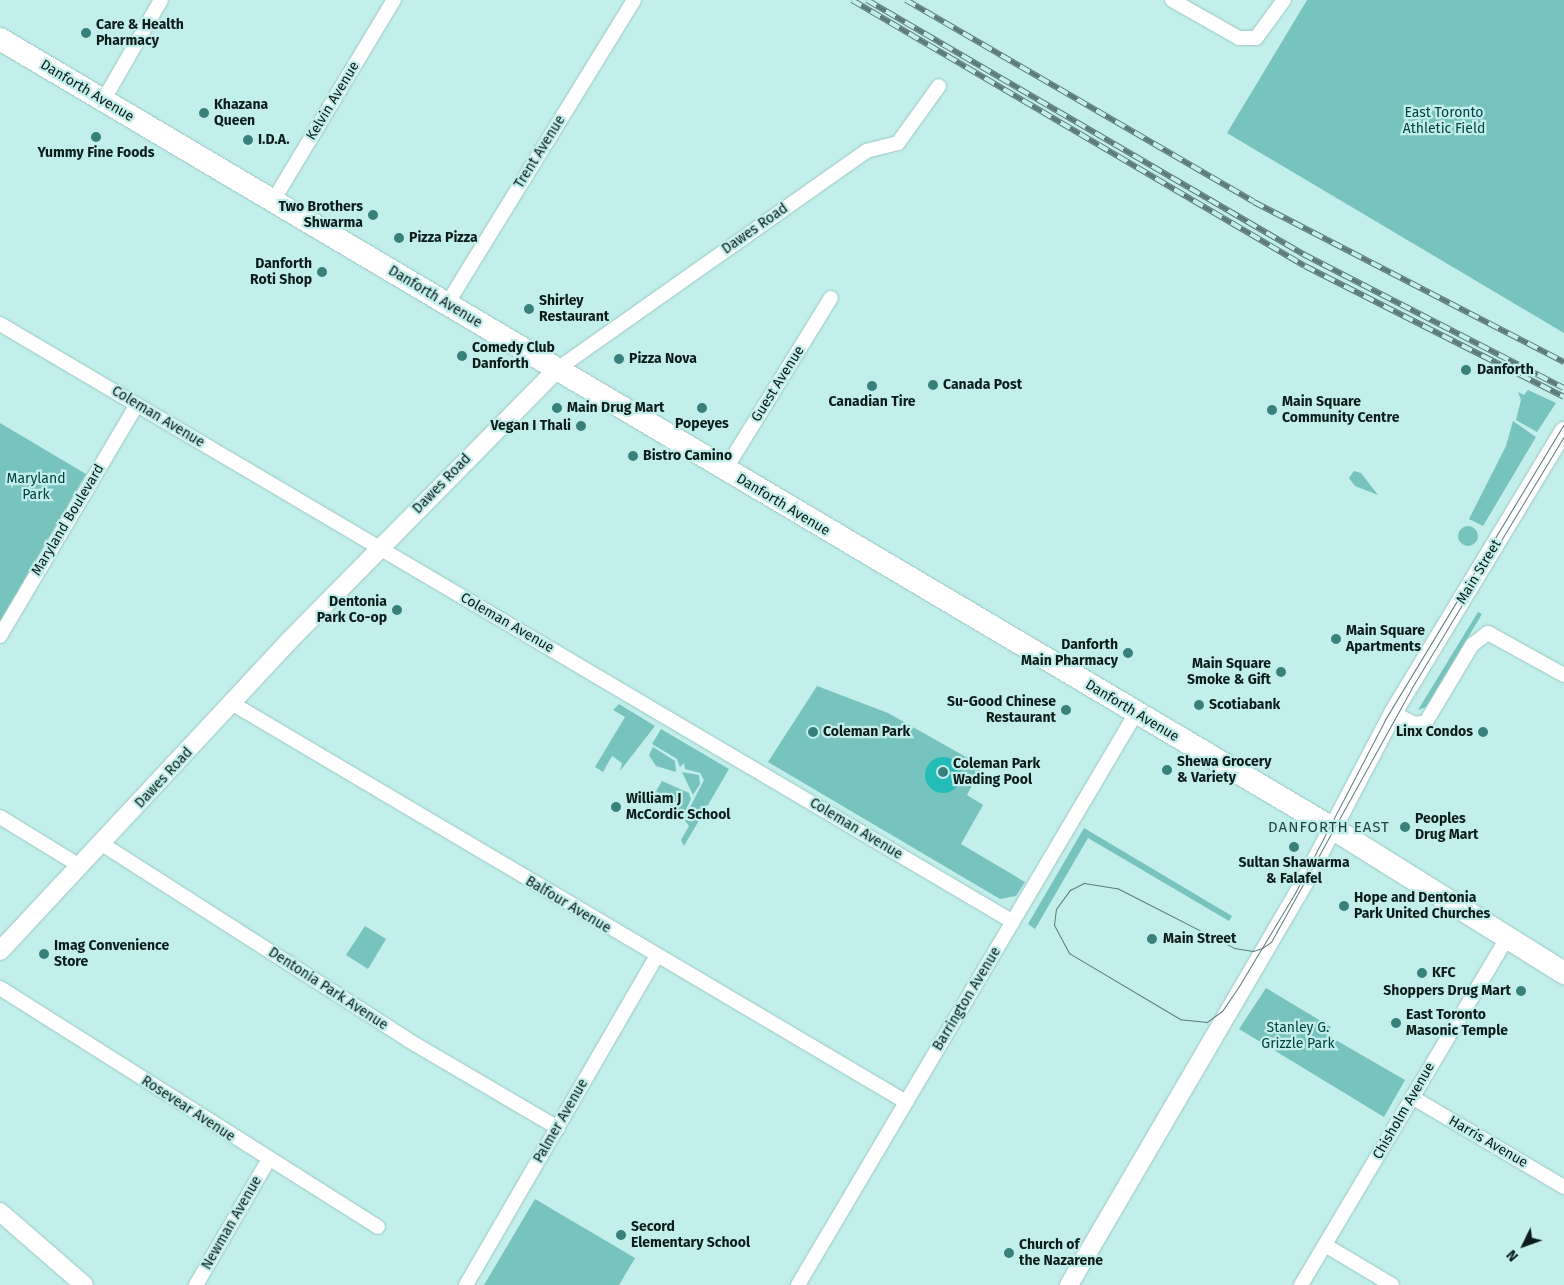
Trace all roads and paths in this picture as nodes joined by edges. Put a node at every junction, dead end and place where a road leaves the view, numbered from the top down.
1 (161, 0) edge
2 (394, 0) edge
3 (634, 0) edge
4 (1172, 0) edge
5 (1284, 0) edge
6 (0, 39) edge
7 (939, 86) dead end
8 (103, 101) junction
9 (273, 201) junction
10 (831, 298) dead end
11 (447, 304) junction
12 (0, 324) edge
13 (556, 370) junction
14 (137, 404) junction
15 (1564, 431) edge
16 (725, 470) junction
17 (378, 550) junction
18 (0, 636) edge
19 (1564, 675) edge
20 (233, 704) junction
21 (1136, 713) junction
22 (1393, 713) junction
23 (0, 817) edge
24 (1332, 828) junction
25 (102, 844) junction
26 (80, 866) junction
27 (1013, 922) junction
28 (1507, 938) junction
29 (0, 951) edge
30 (656, 957) junction
31 (1564, 973) edge
32 (0, 988) edge
33 (1412, 1097) junction
34 (906, 1102) junction
35 (558, 1128) junction
36 (268, 1161) junction
37 (1564, 1187) edge
38 (0, 1212) edge
39 (378, 1227) dead end
40 (1325, 1245) junction
41 (84, 1285) edge
42 (196, 1285) edge
43 (466, 1285) edge
44 (798, 1285) edge
45 (1069, 1285) edge
46 (1301, 1285) edge
47 (1392, 1285) edge

1 - 8 street
2 - 9 street, Kelvin Avenue
3 - 11 street, Trent Avenue
4 - 5 street
6 - 8 main road, Danforth Avenue
7 - 13 street, Dawes Road
8 - 9 main road, Danforth Avenue
9 - 11 main road, Danforth Avenue
10 - 16 street, Guest Avenue
11 - 13 main road, Danforth Avenue
12 - 14 street, Coleman Avenue
13 - 16 main road, Danforth Avenue
13 - 17 street, Dawes Road
14 - 17 street, Coleman Avenue
14 - 18 street, Maryland Boulevard
15 - 22 street, Main Street
16 - 21 main road, Danforth Avenue
17 - 20 street, Dawes Road
17 - 27 street, Coleman Avenue
19 - 22 street
20 - 25 street, Dawes Road
20 - 30 street, Balfour Avenue
21 - 24 main road, Danforth Avenue
21 - 27 street, Barrington Avenue
22 - 24 street, Main Street
23 - 26 street
24 - 28 main road, Danforth Avenue
24 - 45 street, Main Street
25 - 26 street, Dawes Road
25 - 35 street, Dentonia Park Avenue
26 - 29 street, Dawes Road
27 - 34 street, Barrington Avenue
28 - 31 main road, Danforth Avenue
28 - 33 street, Chisholm Avenue
30 - 34 street, Balfour Avenue
30 - 35 street, Palmer Avenue
32 - 36 street, Rosevear Avenue
33 - 37 street, Harris Avenue
33 - 40 street, Chisholm Avenue
34 - 44 street, Barrington Avenue
35 - 43 street, Palmer Avenue
36 - 39 street, Rosevear Avenue
36 - 42 street, Newman Avenue
38 - 41 street
40 - 46 street, Chisholm Avenue
40 - 47 street

